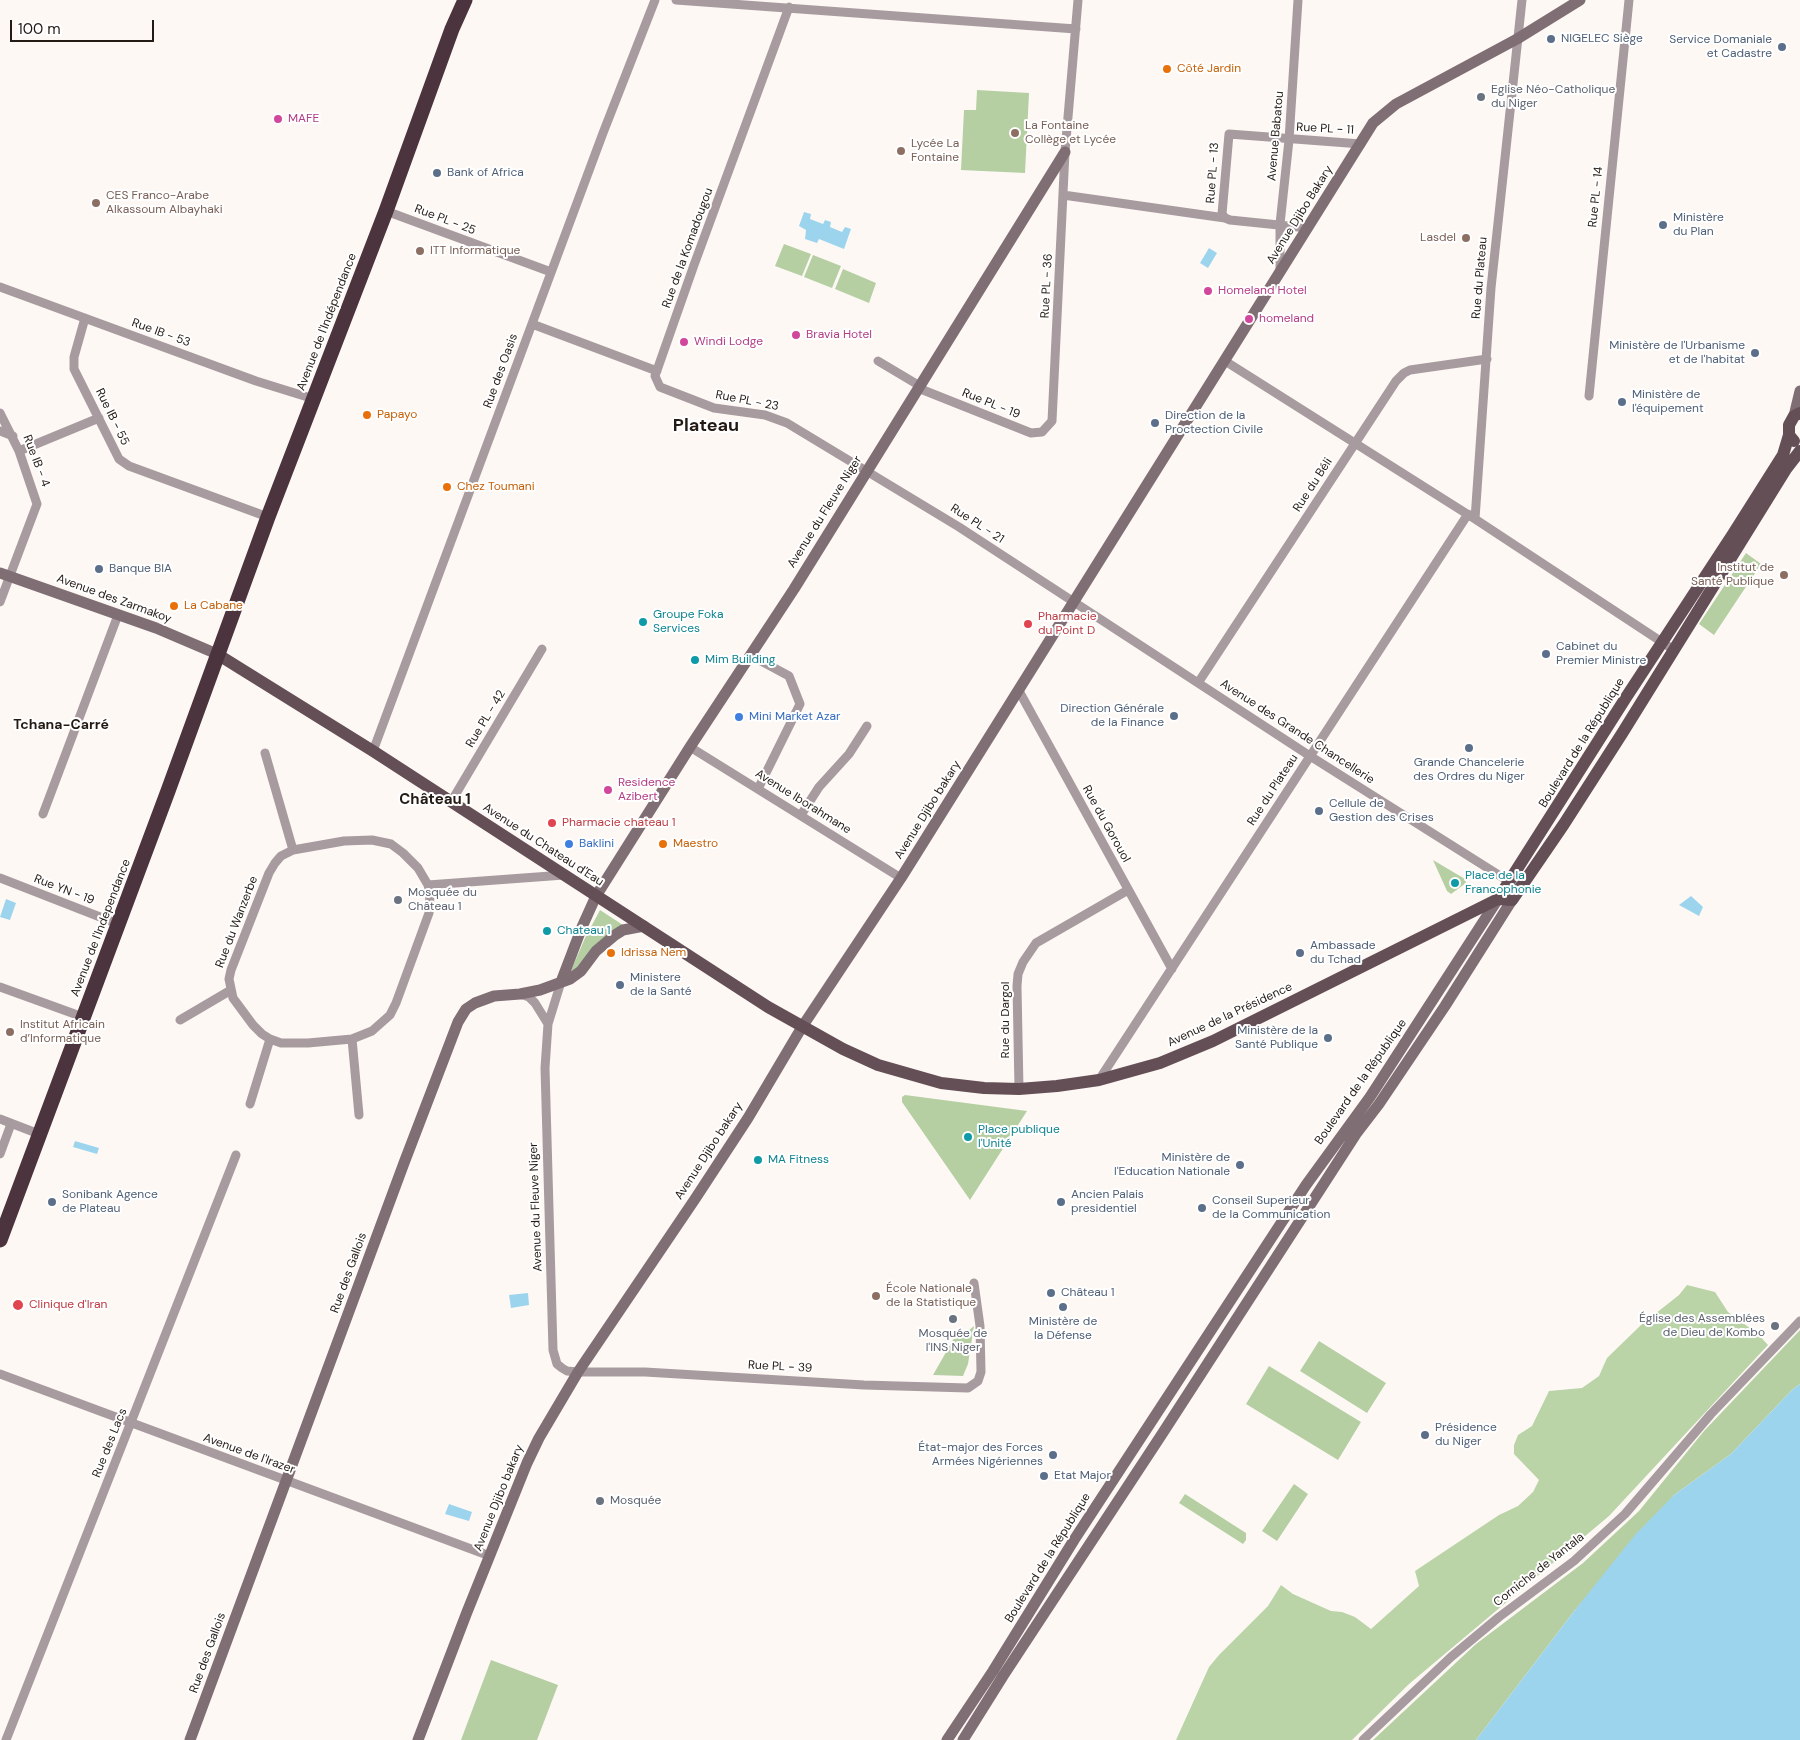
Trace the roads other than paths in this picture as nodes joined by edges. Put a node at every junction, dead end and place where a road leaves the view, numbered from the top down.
1 (465, 0) edge
2 (655, 0) edge
3 (676, 0) edge
4 (1078, 0) edge
5 (1298, 0) edge
6 (1522, 0) edge
7 (1580, 0) edge
8 (1628, 0) edge
9 (789, 7) junction
10 (1076, 29) junction
11 (1517, 39) junction
12 (1289, 140) junction
13 (1361, 144) junction
14 (1065, 152) junction
15 (1063, 195) junction
16 (386, 211) junction
17 (1224, 218) junction
18 (1280, 224) junction
19 (1308, 228) junction
20 (551, 272) junction
21 (1280, 274) junction
22 (0, 287) edge
23 (85, 318) junction
24 (532, 324) junction
25 (1486, 359) junction
26 (1225, 360) junction
27 (878, 361) dead end
28 (657, 371) junction
29 (919, 387) junction
30 (1800, 391) edge
31 (1589, 396) dead end
32 (314, 399) junction
33 (0, 413) edge
34 (1797, 415) edge
35 (99, 418) junction
36 (1052, 421) joint
37 (0, 432) edge
38 (1789, 435) junction
39 (13, 436) junction
40 (1356, 443) junction
41 (1800, 445) edge
42 (19, 451) junction
43 (1800, 451) edge
44 (867, 470) junction
45 (1471, 516) junction
46 (268, 517) junction
47 (5, 574) edge
48 (1073, 601) junction
49 (0, 602) edge
50 (118, 615) junction
51 (1663, 642) junction
52 (542, 650) dead end
53 (1674, 650) junction
54 (218, 654) junction
55 (750, 655) junction
56 (1198, 683) junction
57 (1019, 691) junction
58 (867, 726) dead end
59 (690, 747) junction
60 (373, 751) junction
61 (265, 753) dead end
62 (1310, 756) junction
63 (758, 788) junction
64 (451, 802) junction
65 (43, 814) dead end
66 (800, 815) junction
67 (293, 850) junction
68 (564, 875) junction
69 (0, 878) edge
70 (901, 878) junction
71 (428, 885) junction
72 (1514, 886) junction
73 (1128, 890) junction
74 (596, 896) junction
75 (1498, 899) junction
76 (1512, 900) junction
77 (118, 924) junction
78 (644, 926) junction
79 (1172, 969) junction
80 (561, 982) junction
81 (0, 986) edge
82 (231, 990) junction
83 (520, 994) junction
84 (83, 1017) junction
85 (180, 1020) dead end
86 (548, 1024) junction
87 (802, 1027) junction
88 (270, 1039) junction
89 (352, 1039) junction
90 (1100, 1080) junction
91 (1019, 1089) junction
92 (1374, 1101) junction
93 (250, 1104) dead end
94 (360, 1116) dead end
95 (0, 1119) edge
96 (11, 1124) junction
97 (39, 1134) junction
98 (0, 1154) edge
99 (236, 1155) dead end
100 (1306, 1185) junction
101 (1318, 1192) junction
102 (1272, 1238) junction
103 (0, 1240) edge
104 (1284, 1246) junction
105 (974, 1283) dead end
106 (1800, 1321) edge
107 (578, 1372) junction
108 (0, 1374) edge
109 (1174, 1387) junction
110 (1186, 1395) junction
111 (132, 1424) junction
112 (287, 1481) junction
113 (490, 1556) junction
114 (1058, 1567) junction
115 (1069, 1575) junction
116 (6, 1740) edge
117 (190, 1740) edge
118 (418, 1740) edge
119 (948, 1740) edge
120 (963, 1740) edge
121 (1363, 1740) edge

1 - 16 highway, Avenue de l'Indépendance
2 - 20 street, Rue des Oasis
3 - 9 street
4 - 10 street, Avenue du Fleuve Niger
5 - 12 street, Avenue Babatou
6 - 11 street, Rue du Plateau
7 - 11 street, Avenue Djibo Bakary
8 - 31 street, Rue PL - 14
9 - 10 street
9 - 28 street, Rue de la Komadougou
10 - 14 street, Avenue du Fleuve Niger
11 - 13 street, Avenue Djibo Bakary
11 - 25 street, Rue du Plateau
12 - 13 street, Rue PL - 11
12 - 17 street, Rue PL - 13
12 - 18 street, Avenue Babatou
13 - 19 street, Avenue Djibo Bakary
14 - 15 street, Rue PL - 36
14 - 29 street, Avenue du Fleuve Niger
15 - 17 street
15 - 36 street, Rue PL - 36
16 - 20 street, Rue PL - 25
16 - 32 highway, Avenue de l'Indépendance
17 - 18 street, Rue PL - 13
18 - 19 street, Rue PL - 13
18 - 21 street, Avenue Babatou
19 - 21 street, Avenue Djibo Bakary
20 - 24 street, Rue des Oasis
21 - 26 street, Avenue Djibo Bakary
22 - 23 street, Rue IB - 53
23 - 32 street, Rue IB - 53
23 - 35 street, Rue IB - 55
24 - 28 street
24 - 60 street, Rue des Oasis
25 - 40 street, Rue du Béli
25 - 45 street, Rue du Plateau
26 - 40 street
26 - 48 street, Avenue Djibo Bakary
27 - 29 street, Rue PL - 19
28 - 44 street, Rue PL - 23
29 - 36 street, Rue PL - 19
29 - 44 street, Avenue du Fleuve Niger
30 - 34 street
32 - 46 highway, Avenue de l'Indépendance
33 - 39 street, Rue IB - 4
34 - 38 main road, Boulevard de la République
35 - 42 street
35 - 46 street, Rue IB - 55
37 - 39 street
38 - 41 main road
38 - 51 main road, Boulevard de la République
39 - 42 street, Rue IB - 4
40 - 45 street
40 - 56 street, Rue du Béli
42 - 47 street, Rue IB - 4
43 - 53 main road, Boulevard de la République
44 - 48 street, Rue PL - 21
44 - 55 street, Avenue du Fleuve Niger
45 - 51 street
45 - 62 street, Rue du Plateau
46 - 54 highway, Avenue de l'Indépendance
47 - 49 street, Rue IB - 4
47 - 50 street, Avenue des Zarmakoy
48 - 56 street, Avenue des Grande Chancellerie
48 - 57 street, Avenue Djibo bakary
50 - 54 street, Avenue des Zarmakoy
50 - 65 street
51 - 53 street
51 - 72 main road, Boulevard de la République
52 - 64 street, Rue PL - 42
53 - 72 main road, Boulevard de la République
54 - 60 main road, Avenue du Chateau d'Eau
54 - 77 highway, Avenue de l'Independance
55 - 59 street, Avenue du Fleuve Niger
55 - 63 street
56 - 62 street, Avenue des Grande Chancellerie
57 - 70 street, Avenue Djibo bakary
57 - 73 street, Rue du Gorouol
58 - 66 street
59 - 63 street, Avenue Iborahmane
59 - 74 street, Avenue du Fleuve Niger
60 - 64 main road, Avenue du Chateau d'Eau
61 - 67 street
62 - 72 street, Avenue des Grande Chancellerie
62 - 79 street, Rue du Plateau
63 - 66 street, Avenue Iborahmane
64 - 68 main road, Avenue du Chateau d'Eau
66 - 70 street, Avenue Iborahmane
67 - 71 street, Rue du Wanzerbe
67 - 82 street, Rue du Wanzerbe
68 - 71 street
68 - 74 main road, Avenue du Chateau d'Eau
69 - 77 street, Rue YN - 19
70 - 87 street, Avenue Djibo bakary
71 - 89 street
72 - 75 main road, Boulevard de la République
72 - 76 main road, Boulevard de la République
73 - 79 street, Rue du Gorouol
73 - 91 street, Rue du Dargol
74 - 78 main road, Avenue du Chateau d'Eau
74 - 80 street, Avenue du Fleuve Niger
75 - 76 main road
75 - 90 main road, Avenue de la Présidence
75 - 92 street, Boulevard de la République
76 - 92 street, Boulevard de la République
77 - 84 highway, Avenue de l'Independance
78 - 80 street, Rue des Gallois
78 - 87 main road, Avenue du Chateau d'Eau
79 - 90 street, Rue du Plateau
80 - 83 street, Rue des Gallois
80 - 86 street, Avenue du Fleuve Niger
81 - 84 street
82 - 85 street
82 - 88 street
83 - 86 street
83 - 112 street, Rue des Gallois
84 - 97 highway, Avenue de l'Independance
86 - 107 street, Avenue du Fleuve Niger
87 - 91 main road, Avenue de la Présidence
87 - 107 street, Avenue Djibo bakary
88 - 89 street
88 - 93 street
89 - 94 street
90 - 91 main road, Avenue de la Présidence
92 - 100 street, Boulevard de la République
92 - 101 street, Boulevard de la République
95 - 96 street
96 - 97 street
96 - 98 street
97 - 103 highway, Avenue de l'Independance
99 - 111 street, Rue des Lacs
100 - 101 street
100 - 102 street, Boulevard de la République
101 - 104 street, Boulevard de la République
102 - 104 street
102 - 109 street, Boulevard de la République
104 - 110 street, Boulevard de la République
105 - 107 street, Rue PL - 39
106 - 121 street, Corniche de Yantala
107 - 113 street, Avenue Djibo bakary
108 - 111 street, Avenue de l'Irazer
109 - 110 street
109 - 114 street, Boulevard de la République
110 - 115 street, Boulevard de la République
111 - 112 street, Avenue de l'Irazer
111 - 116 street, Rue des Lacs
112 - 113 street, Avenue de l'Irazer
112 - 117 street, Rue des Gallois
113 - 118 street, Avenue Djibo bakary
114 - 115 street
114 - 119 street, Boulevard de la République
115 - 120 street, Boulevard de la République

